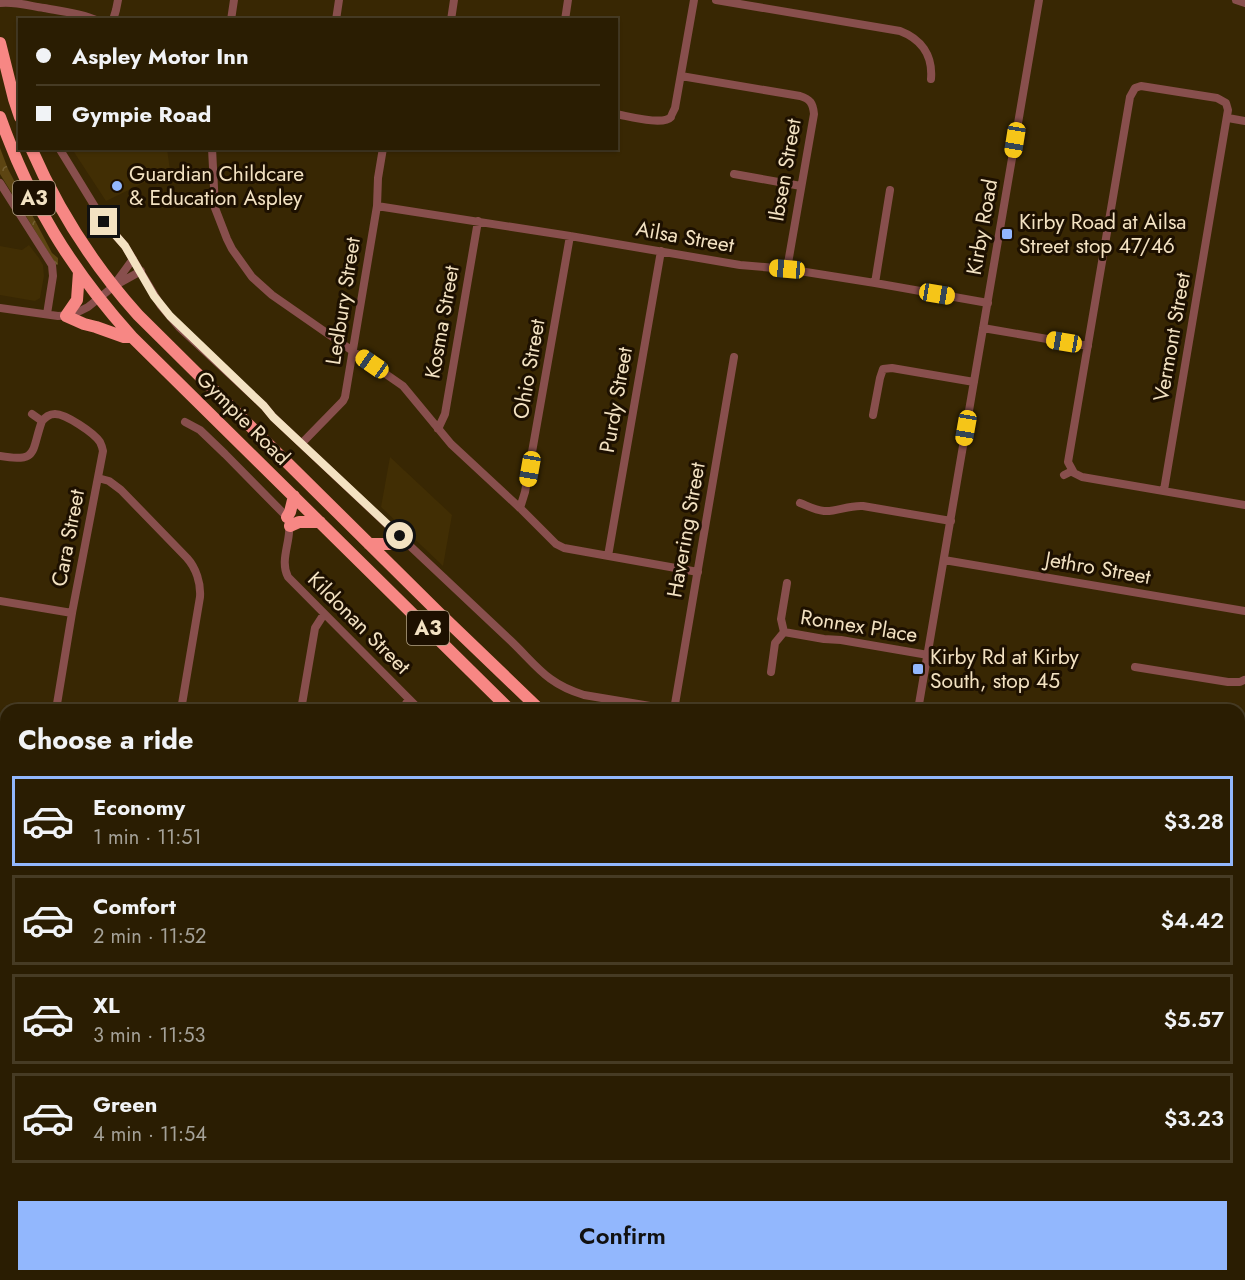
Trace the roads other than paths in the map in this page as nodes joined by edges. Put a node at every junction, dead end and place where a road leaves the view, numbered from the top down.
1 (118, 0) edge
2 (234, 0) edge
3 (339, 0) edge
4 (454, 0) edge
5 (568, 0) edge
6 (694, 0) edge
7 (716, 0) edge
8 (1039, 0) edge
9 (1236, 0) edge
10 (0, 3) edge
11 (1245, 3) edge
12 (90, 18) edge
13 (114, 18) edge
14 (231, 18) edge
15 (336, 18) edge
16 (451, 18) edge
17 (565, 18) edge
18 (0, 43) edge
19 (681, 76) junction
20 (931, 79) dead end
21 (18, 111) edge
22 (618, 114) edge
23 (0, 117) edge
24 (1228, 118) junction
25 (1245, 121) edge
26 (32, 150) edge
27 (60, 150) edge
28 (212, 150) edge
29 (383, 150) edge
30 (734, 174) dead end
31 (0, 183) edge
32 (801, 186) junction
33 (890, 190) dead end
34 (4, 197) edge
35 (377, 206) junction
36 (478, 221) junction
37 (570, 236) junction
38 (661, 251) junction
39 (133, 259) junction
40 (787, 269) junction
41 (141, 271) junction
42 (79, 272) junction
43 (874, 283) junction
44 (114, 286) junction
45 (99, 298) junction
46 (987, 303) junction
47 (0, 308) edge
48 (47, 314) junction
49 (66, 316) junction
50 (983, 328) junction
51 (132, 337) junction
52 (1088, 345) junction
53 (352, 350) junction
54 (734, 357) dead end
55 (974, 382) junction
56 (32, 414) dead end
57 (873, 415) dead end
58 (42, 421) junction
59 (185, 422) dead end
60 (438, 429) junction
61 (302, 443) junction
62 (0, 456) edge
63 (1072, 471) junction
64 (1064, 475) dead end
65 (98, 478) junction
66 (1164, 490) junction
67 (294, 496) junction
68 (800, 503) dead end
69 (1245, 505) edge
70 (520, 508) junction
71 (288, 521) junction
72 (951, 521) junction
73 (320, 522) junction
74 (400, 536) junction
75 (369, 544) junction
76 (608, 556) junction
77 (944, 560) junction
78 (698, 572) junction
79 (787, 584) dead end
80 (0, 601) edge
81 (1245, 611) edge
82 (72, 613) junction
83 (324, 614) junction
84 (784, 633) junction
85 (928, 655) junction
86 (1135, 667) dead end
87 (771, 672) dead end
88 (1245, 680) edge
89 (409, 699) junction
90 (57, 704) edge
91 (182, 704) edge
92 (302, 704) edge
93 (406, 704) edge
94 (414, 704) edge
95 (504, 704) edge
96 (534, 704) edge
97 (640, 704) edge
98 (675, 704) edge
99 (919, 704) edge

1 - 13 street
2 - 14 street
3 - 15 street
4 - 16 street
5 - 17 street
6 - 19 street
7 - 20 street
8 - 46 street, Kirby Road
9 - 11 street
10 - 12 street
18 - 21 highway
19 - 22 street
19 - 32 street, Ibsen Street
23 - 42 highway, Gympie Road / A3
24 - 25 street
24 - 52 street
24 - 66 street, Vermont Street
26 - 44 highway, Gympie Road / A3
27 - 39 street, Gympie Road
28 - 53 street
29 - 35 street, Ledbury Street
30 - 32 street
31 - 34 street
32 - 40 street, Ibsen Street
33 - 43 street
34 - 48 street
35 - 36 street, Ailsa Street
35 - 53 street, Ledbury Street
36 - 37 street, Ailsa Street
36 - 60 street, Kosma Street
37 - 38 street, Ailsa Street
37 - 70 street, Ohio Street
38 - 40 street, Ailsa Street
38 - 76 street, Purdy Street
39 - 41 street, Gympie Road
39 - 44 street
40 - 43 street, Ailsa Street
41 - 44 street
41 - 61 street, Gympie Road
42 - 45 highway, Gympie Road / A3
42 - 49 highway
43 - 46 street, Ailsa Street
44 - 45 street
44 - 75 highway, Gympie Road / A3
45 - 49 street
45 - 51 highway, Gympie Road / A3
46 - 50 street, Kirby Road
47 - 48 street
48 - 49 street
49 - 51 highway
50 - 52 street
50 - 55 street, Kirby Road
51 - 67 highway, Gympie Road / A3
52 - 63 street
53 - 60 street
53 - 61 street, Ledbury Street
54 - 78 street, Havering Street
55 - 57 street
55 - 72 street, Kirby Road
56 - 58 street
58 - 62 street
58 - 65 street, Cara Street
59 - 71 street
60 - 70 street
61 - 74 street, Gympie Road
63 - 64 street
63 - 66 street
65 - 82 street, Cara Street
65 - 91 street
66 - 69 street
67 - 71 highway
67 - 73 highway, Gympie Road / A3
68 - 72 street
70 - 76 street
71 - 73 highway
71 - 83 street, Kildonan Street
72 - 77 street, Kirby Road
73 - 95 highway, Gympie Road / A3
74 - 75 highway
74 - 97 street, Gympie Road
75 - 96 highway, Gympie Road / A3
76 - 78 street
77 - 81 street, Jethro Street
77 - 85 street, Kirby Road
78 - 98 street, Havering Street
79 - 84 street, Ronnex Place
80 - 82 street
82 - 90 street, Cara Street
83 - 89 street, Kildonan Street
83 - 92 street
84 - 85 street, Ronnex Place
84 - 87 street, Ronnex Place
85 - 99 street, Kirby Road
86 - 88 street
89 - 93 street
89 - 94 street, Kildonan Street

